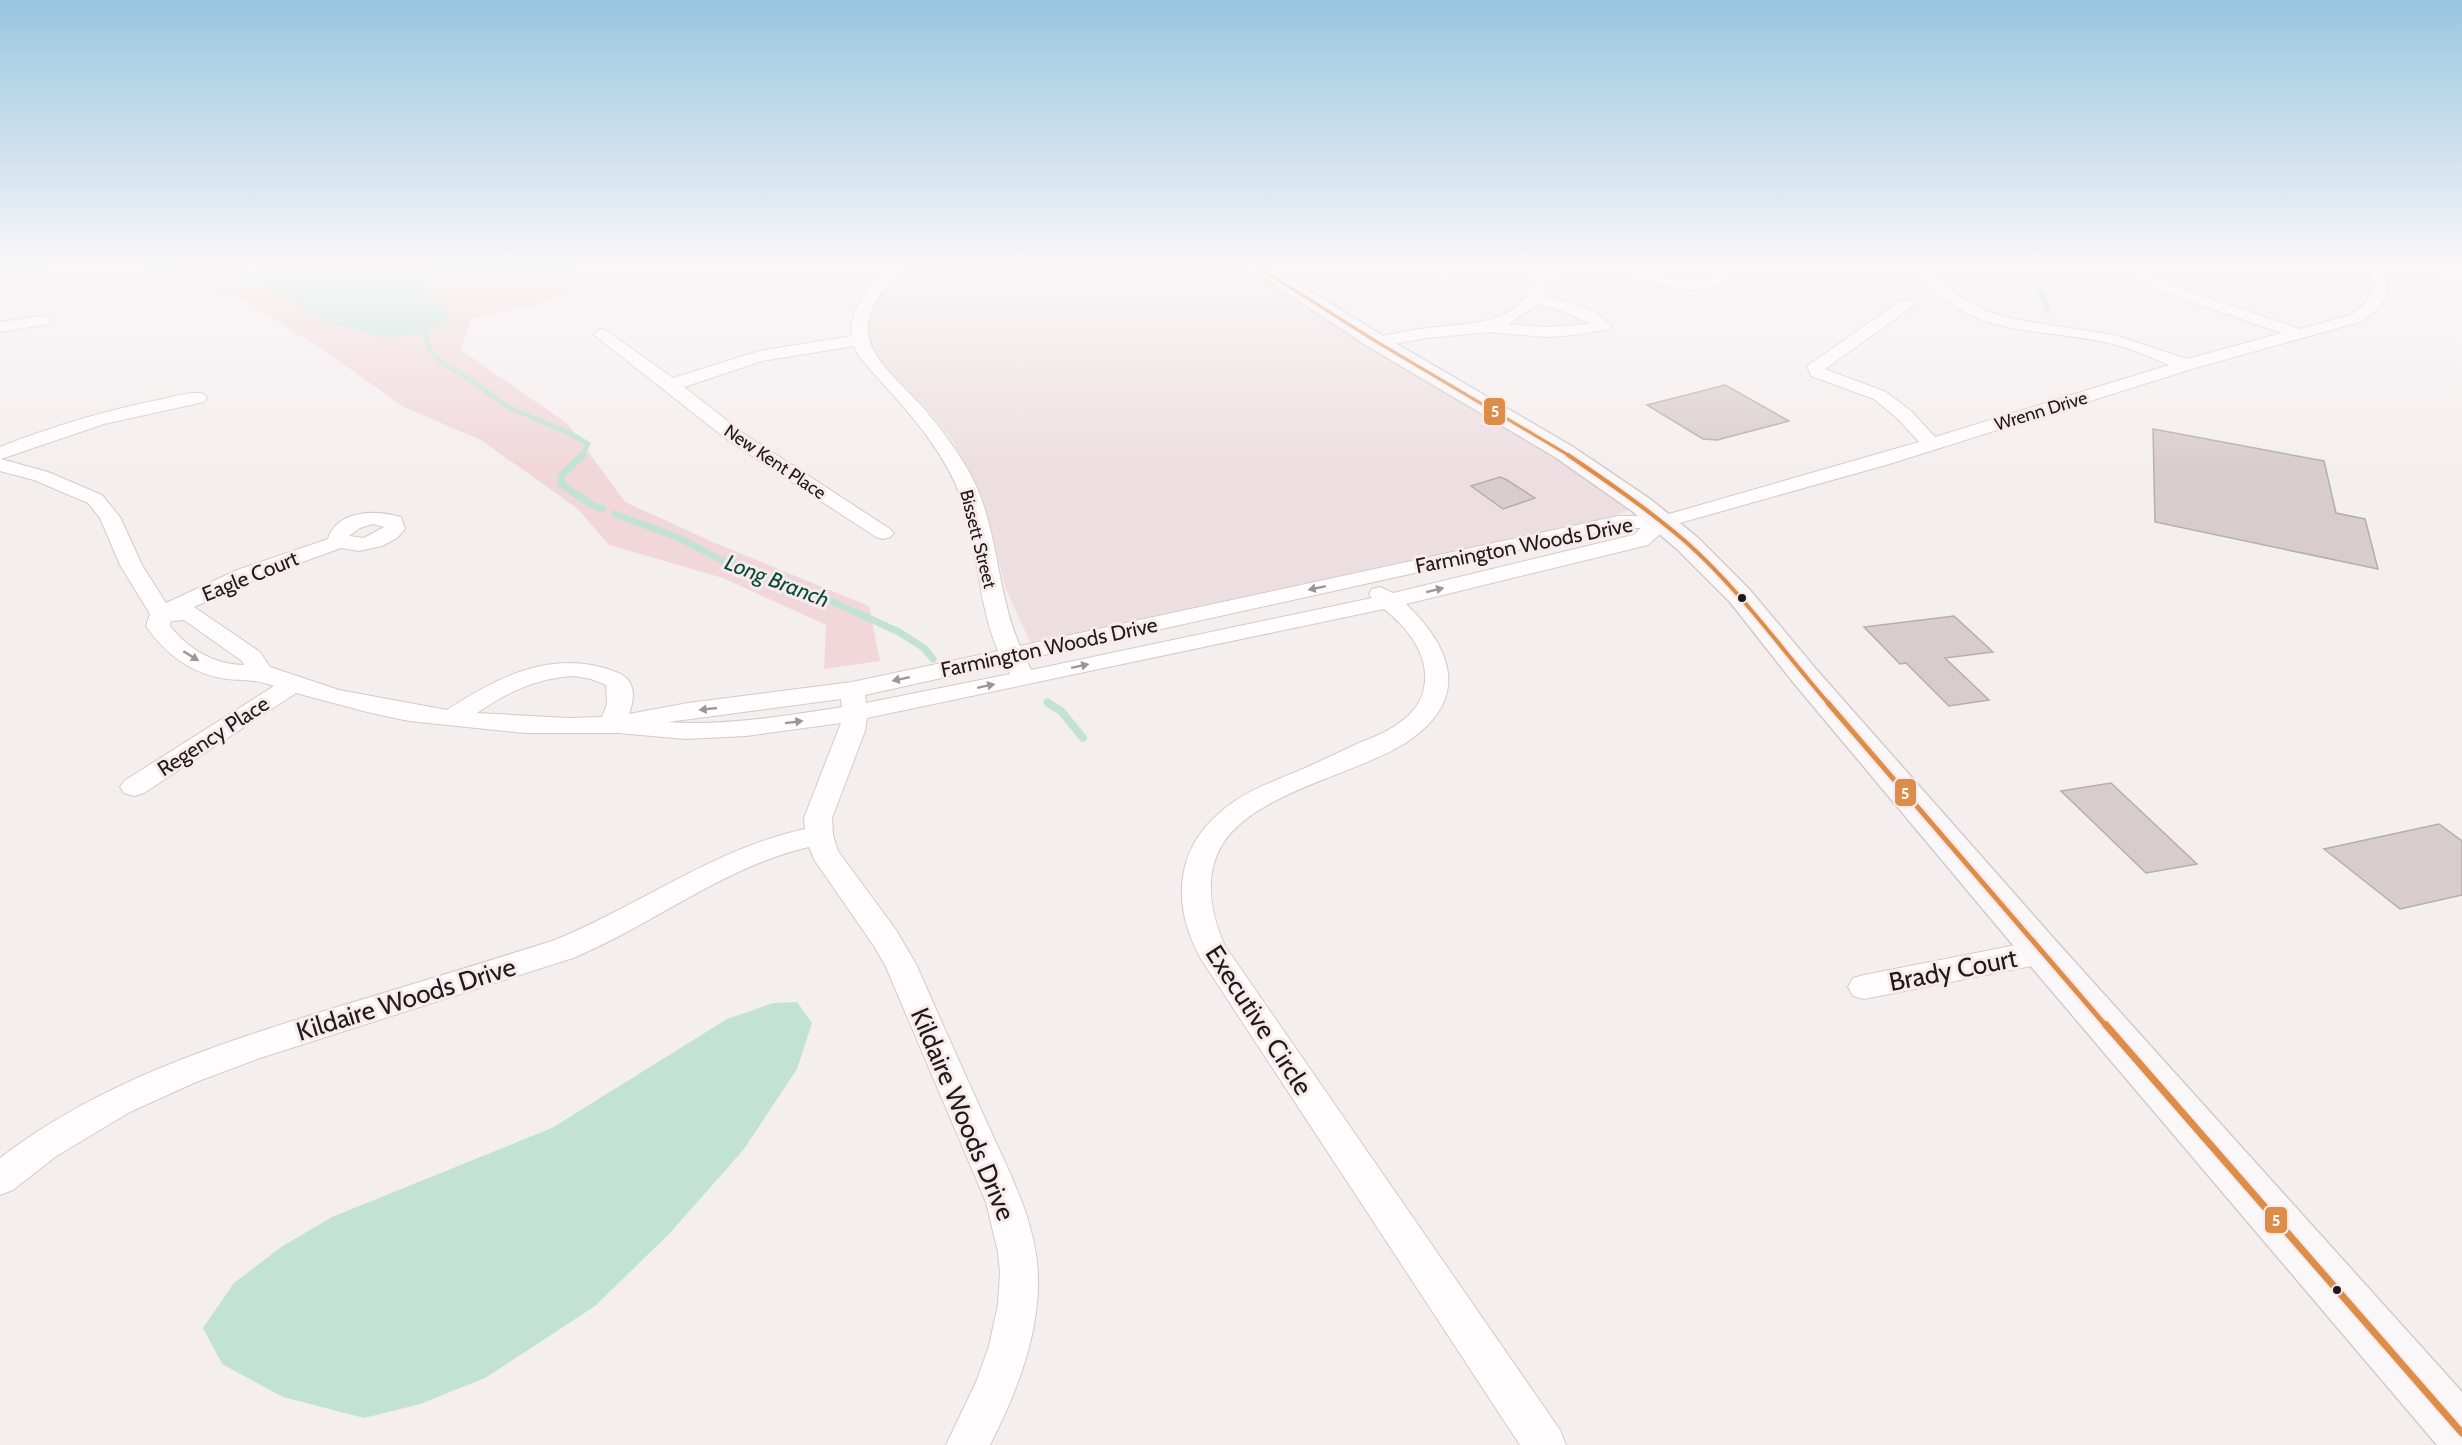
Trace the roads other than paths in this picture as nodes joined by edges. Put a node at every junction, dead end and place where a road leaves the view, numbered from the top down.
1 (860, 331) edge
2 (1360, 331) edge
3 (1444, 331) edge
4 (1520, 331) edge
5 (1561, 331) edge
6 (1866, 331) edge
7 (2062, 331) edge
8 (2292, 331) edge
9 (2310, 331) edge
10 (601, 334) dead end
11 (2300, 334) junction
12 (859, 340) junction
13 (1377, 342) junction
14 (2186, 366) junction
15 (671, 385) junction
16 (198, 398) dead end
17 (1932, 445) junction
18 (0, 454) edge
19 (0, 465) edge
20 (1662, 522) junction
21 (883, 533) dead end
22 (341, 541) dead end
23 (1360, 579) junction
24 (1390, 601) junction
25 (161, 614) junction
26 (1012, 655) junction
27 (260, 672) junction
28 (1022, 678) junction
29 (292, 685) junction
30 (854, 702) junction
31 (453, 718) junction
32 (610, 725) junction
33 (134, 787) dead end
34 (819, 835) junction
35 (2042, 952) junction
36 (1864, 987) dead end
37 (0, 1179) edge
38 (2462, 1433) edge
39 (2462, 1442) edge
40 (967, 1445) edge
41 (1545, 1445) edge
42 (2450, 1445) edge

1 - 12 street
2 - 13 main road
3 - 13 street
4 - 5 street
6 - 17 street
7 - 14 street
8 - 11 street
9 - 11 street, Wrenn Drive
10 - 15 street, New Kent Place
11 - 14 street, Wrenn Drive
12 - 15 street
12 - 26 street, Bissett Street
13 - 20 main road
14 - 17 street, Wrenn Drive
15 - 21 street, New Kent Place
16 - 18 street
17 - 20 street, Wrenn Drive
19 - 25 street, Farmington Woods Drive
20 - 23 street, Farmington Woods Drive
24 -> 20 street, Farmington Woods Drive
20 - 35 main road
22 - 25 street, Eagle Court
23 - 24 street, Executive Circle
23 -> 26 street, Farmington Woods Drive
28 -> 24 street, Farmington Woods Drive
24 - 41 street, Executive Circle
25 - 27 street, Farmington Woods Drive
25 -> 27 street, Farmington Woods Drive
26 - 28 street, Bissett Street
26 -> 30 street, Farmington Woods Drive
27 - 29 street, Farmington Woods Drive
30 -> 28 street, Farmington Woods Drive
29 - 31 street, Farmington Woods Drive
29 - 33 street, Regency Place
30 - 32 street, Farmington Woods Drive
30 - 34 street
31 - 32 street, Farmington Woods Drive
31 - 32 street
34 - 37 street, Kildaire Woods Drive
34 - 40 street, Kildaire Woods Drive
35 - 36 street, Brady Court
35 - 38 main road
39 - 42 street

